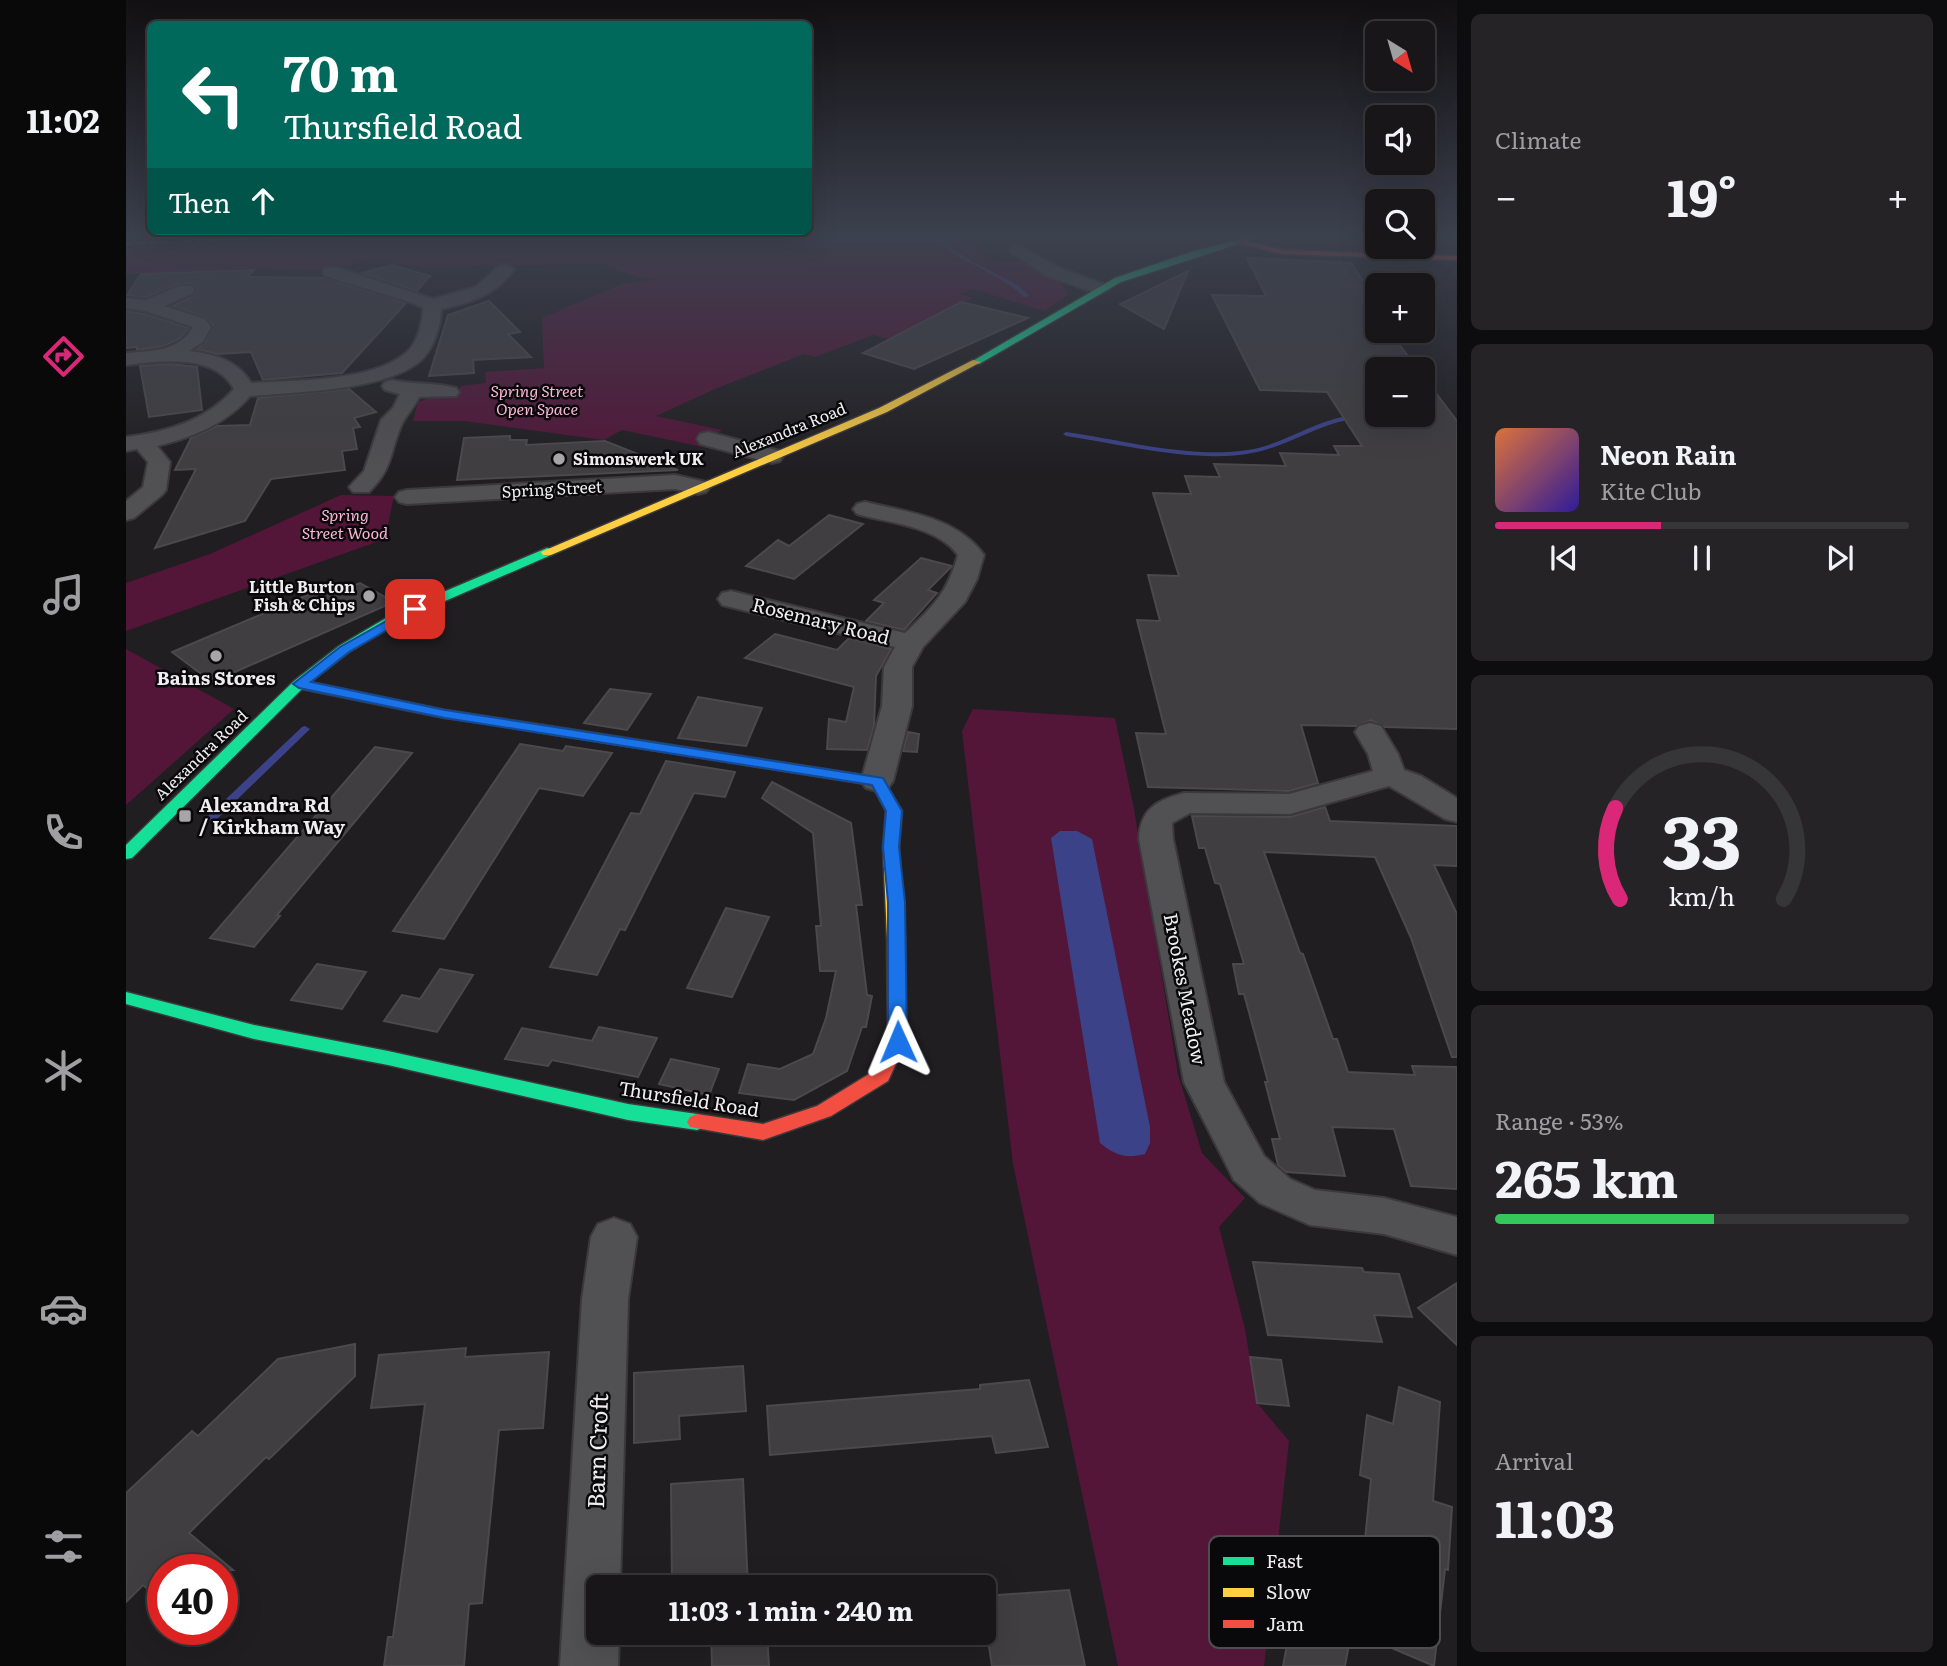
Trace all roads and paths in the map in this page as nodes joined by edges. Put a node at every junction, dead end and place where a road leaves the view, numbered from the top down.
1 (174, 315) edge
2 (432, 315) edge
3 (1055, 315) edge
4 (168, 357) junction
5 (126, 359) edge
6 (372, 375) junction
7 (244, 390) junction
8 (412, 391) junction
9 (449, 392) dead end
10 (708, 439) dead end
11 (135, 443) edge
12 (772, 456) junction
13 (361, 487) dead end
14 (698, 487) junction
15 (407, 498) dead end
16 (865, 509) dead end
17 (126, 513) edge
18 (731, 599) dead end
19 (911, 643) junction
20 (299, 684) junction
21 (1370, 732) dead end
22 (1390, 776) junction
23 (877, 781) junction
24 (1457, 812) edge
25 (126, 854) edge
26 (126, 998) edge
27 (1457, 1236) edge
28 (614, 1237) dead end
29 (589, 1666) edge

1 - 4 street
2 - 6 street
3 - 12 main road, Alexandra Road
4 - 5 street
4 - 7 street
6 - 7 street
6 - 8 street
7 - 11 street
8 - 9 street
8 - 13 street
10 - 12 street
11 - 17 street
12 - 14 main road, Alexandra Road
14 - 15 street, Spring Street
14 - 20 main road, Alexandra Road
16 - 19 street, Rosemary Road
18 - 19 street, Rosemary Road
19 - 23 street, Rosemary Road
20 - 23 main road
20 - 25 main road, Alexandra Road
21 - 22 street
22 - 24 street
22 - 27 street, Brookes Meadow
23 - 26 main road, Thursfield Road
28 - 29 street, Barn Croft

